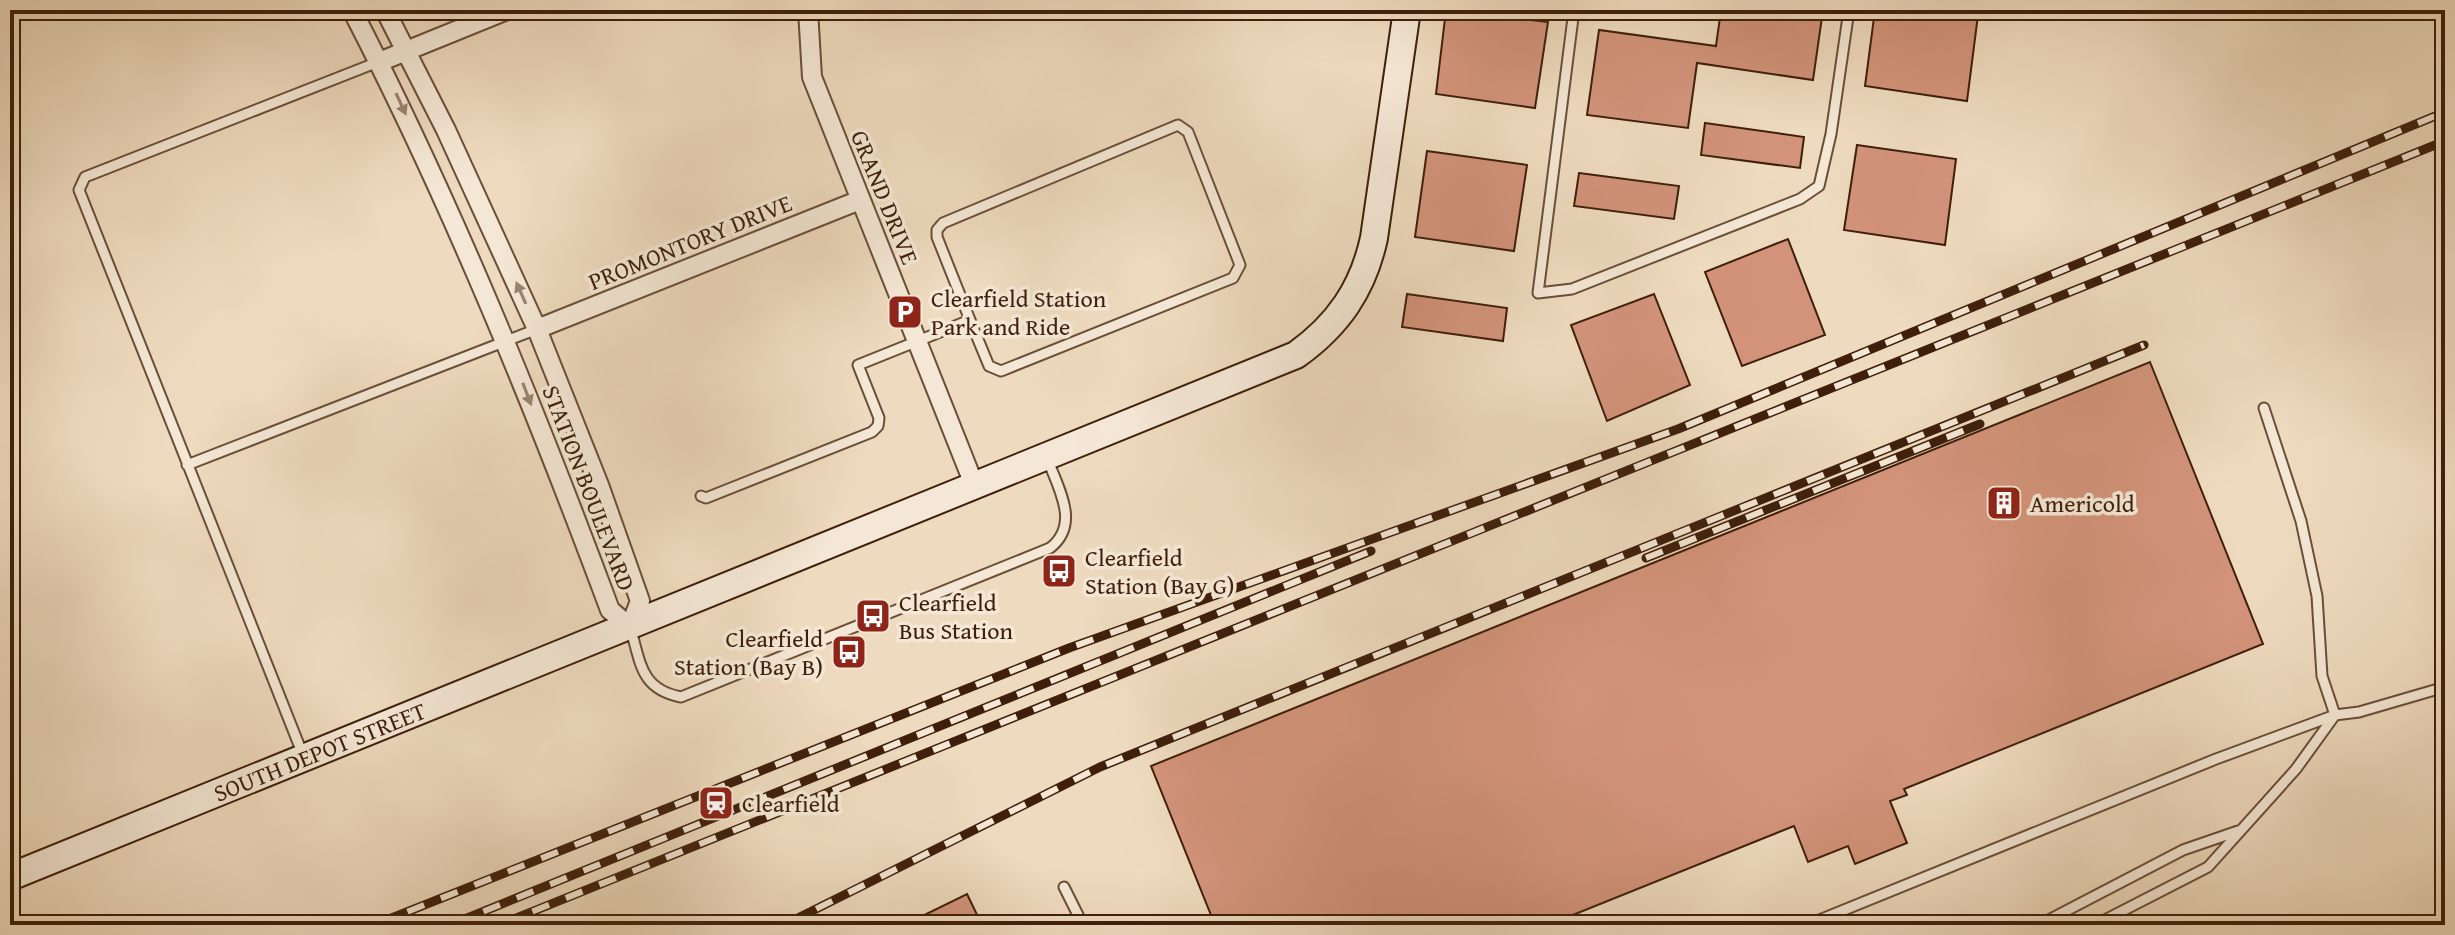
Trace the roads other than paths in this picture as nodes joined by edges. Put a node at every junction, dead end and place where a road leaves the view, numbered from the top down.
1 (352, 10) edge
2 (385, 10) edge
3 (507, 10) edge
4 (808, 10) edge
5 (1407, 10) edge
6 (1574, 10) edge
7 (1849, 10) edge
8 (406, 52) junction
9 (379, 62) junction
10 (860, 200) junction
11 (970, 320) junction
12 (537, 329) junction
13 (506, 342) junction
14 (917, 342) junction
15 (2264, 408) dead end
16 (1047, 458) junction
17 (187, 465) junction
18 (975, 487) junction
19 (701, 496) dead end
20 (630, 627) junction
21 (2445, 687) edge
22 (2335, 715) junction
23 (304, 758) junction
24 (2241, 830) junction
25 (10, 877) edge
26 (1064, 887) dead end
27 (1083, 925) edge
28 (1807, 925) edge
29 (2039, 925) edge
30 (2095, 925) edge

1 - 9 street, STATION BOULEVARD
2 - 8 street, STATION BOULEVARD
3 - 8 street
4 - 10 street, GRAND DRIVE
5 - 16 street, SOUTH DEPOT STREET
6 - 7 lane
8 - 9 street
12 -> 8 street, STATION BOULEVARD
9 -> 13 street, STATION BOULEVARD
9 - 17 lane
10 - 12 street, PROMONTORY DRIVE
10 - 14 street, GRAND DRIVE
11 - 11 lane
11 - 14 lane
12 - 13 lane
12 - 20 street, STATION BOULEVARD
13 - 17 lane
13 -> 20 street, STATION BOULEVARD
14 - 18 street, GRAND DRIVE
14 - 19 lane
15 - 22 lane
16 - 18 street, SOUTH DEPOT STREET
16 - 20 lane
17 - 23 lane
18 - 20 street, SOUTH DEPOT STREET
20 - 23 street, SOUTH DEPOT STREET
21 - 22 lane
22 - 24 lane
22 - 28 lane
23 - 25 street, SOUTH DEPOT STREET
24 - 29 lane
24 - 30 lane
26 - 27 lane

